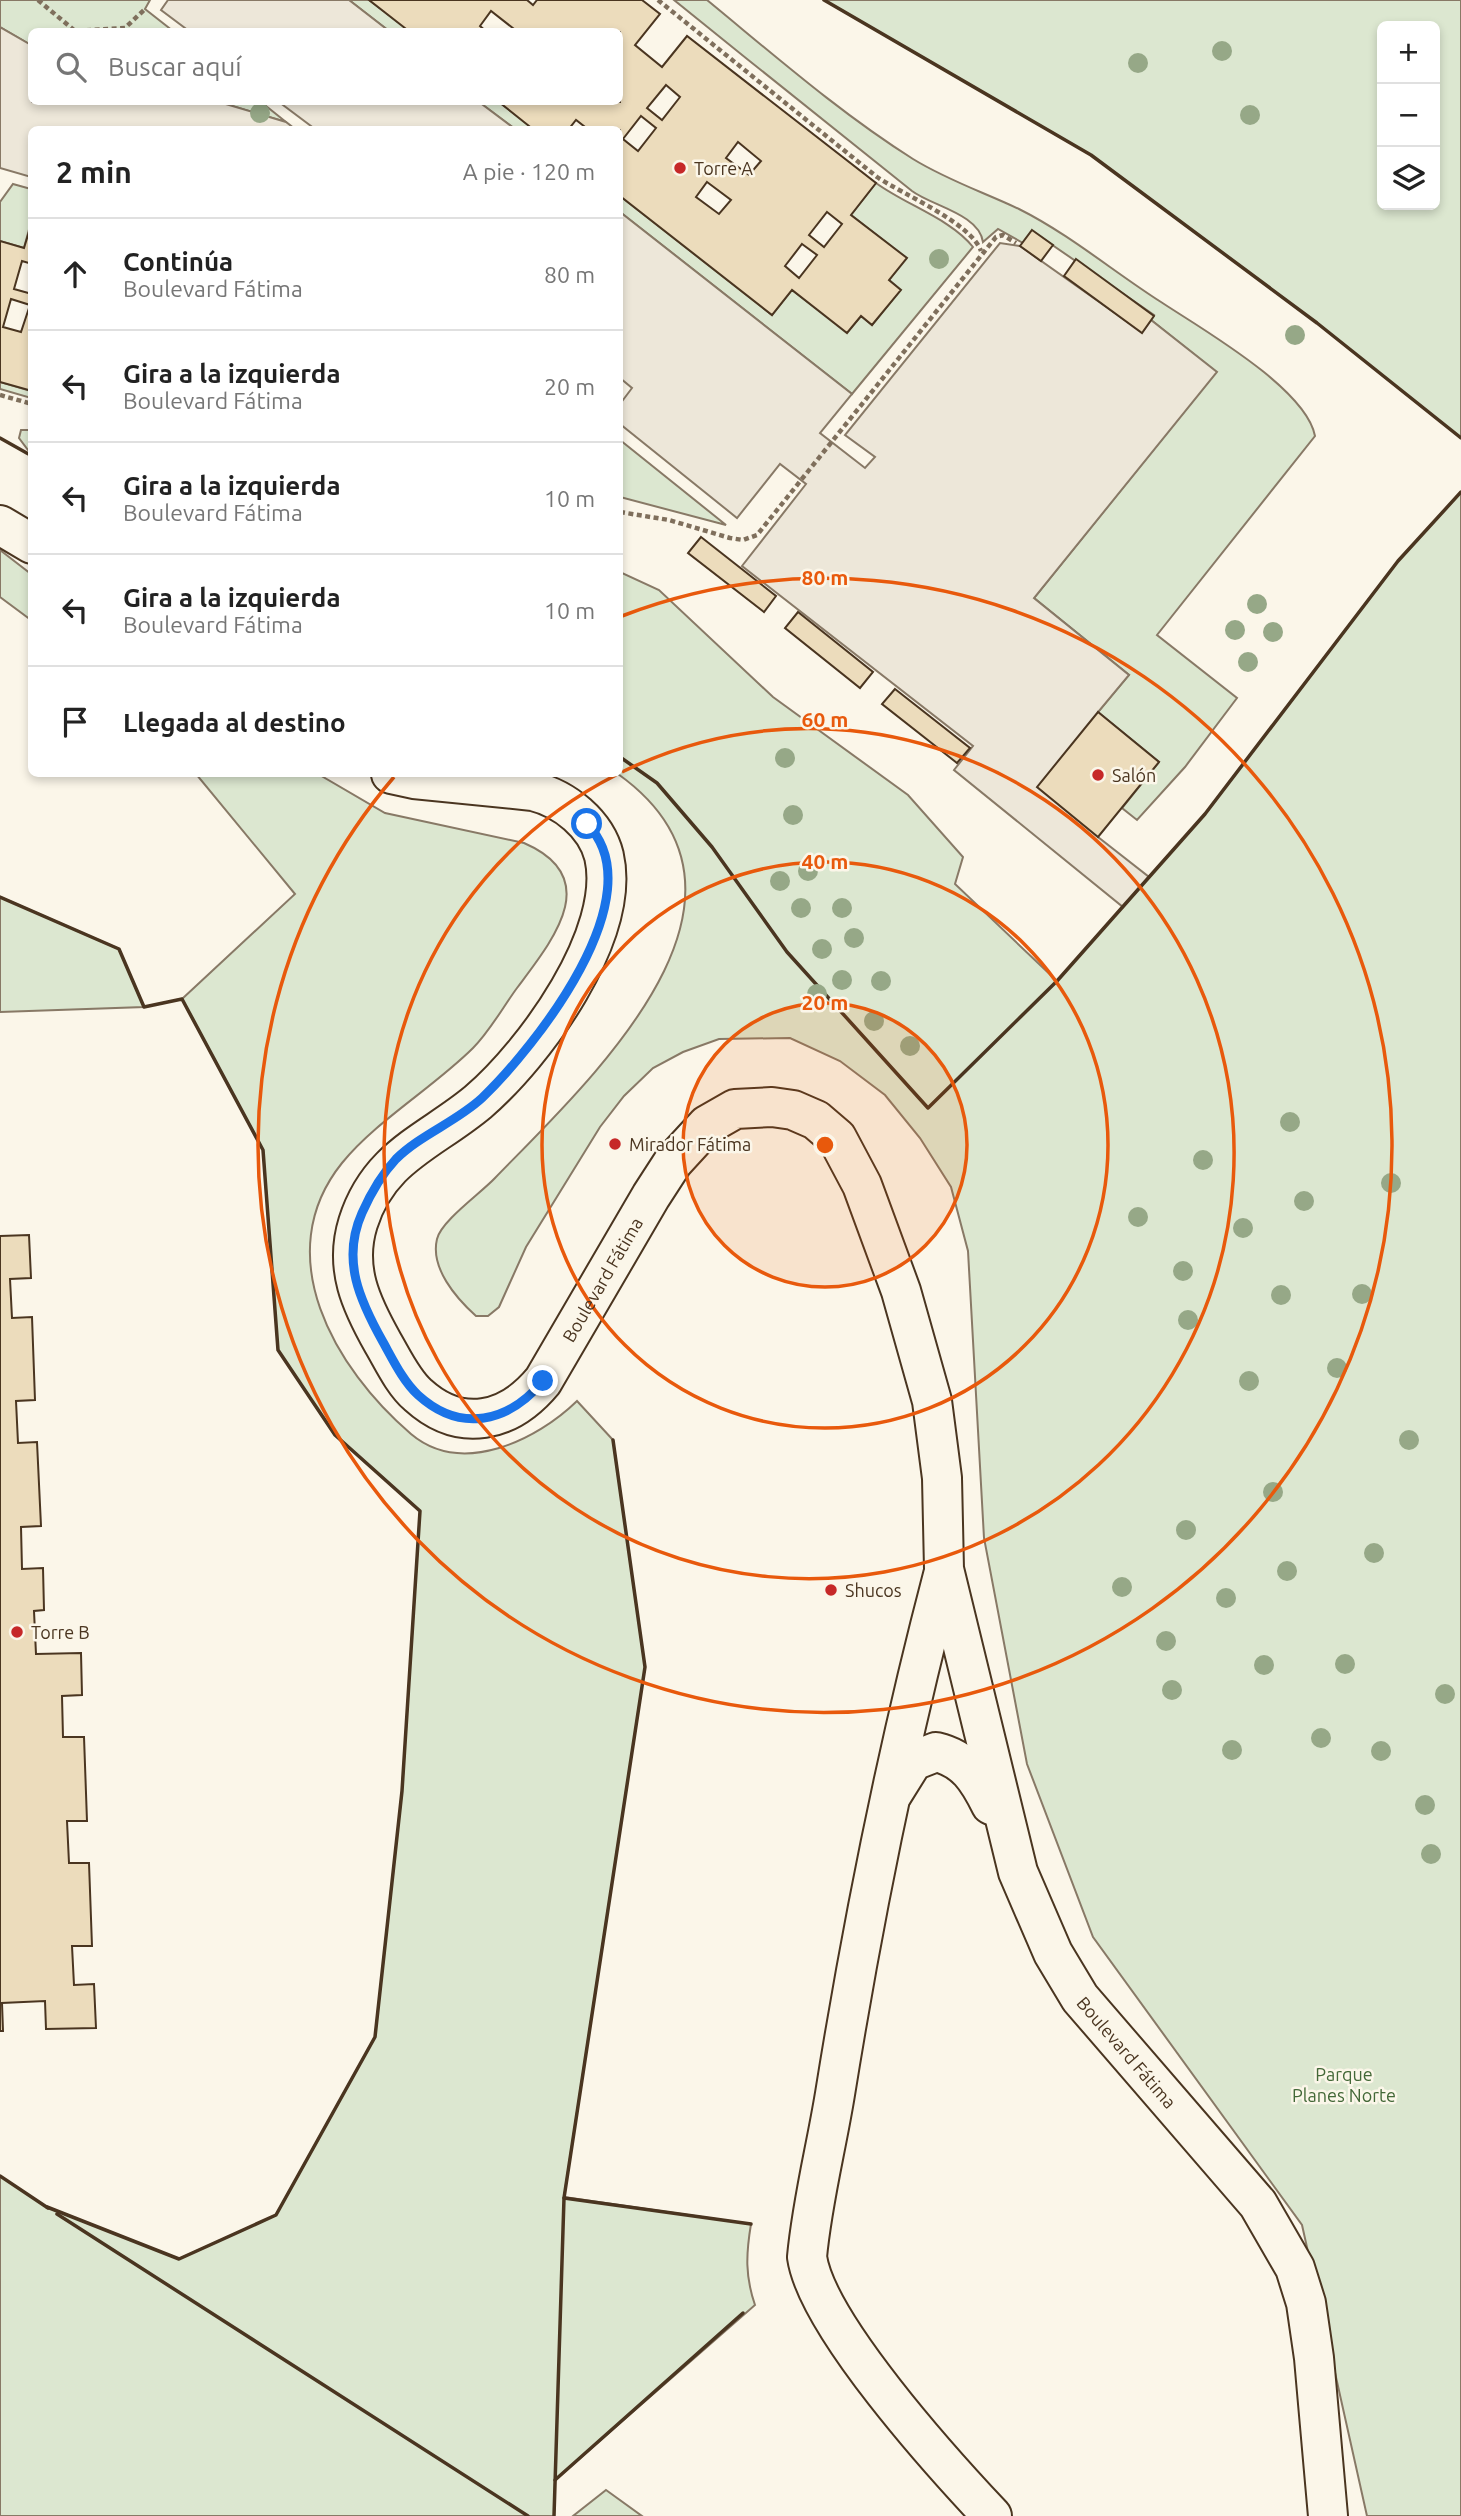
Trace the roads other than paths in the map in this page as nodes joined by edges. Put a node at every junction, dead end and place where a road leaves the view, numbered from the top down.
1 (0, 525) edge
2 (28, 542) edge
3 (409, 777) edge
4 (944, 1569) junction
5 (890, 1800) junction
6 (1009, 1842) junction
7 (992, 2516) edge
8 (1328, 2516) edge

1 - 2 street
3 - 4 street, Boulevard Fátima
4 - 5 street, Boulevard Fátima
4 - 6 street, Boulevard Fátima
5 - 6 street
5 - 7 street, Boulevard Fátima
6 - 8 street, Boulevard Fátima

